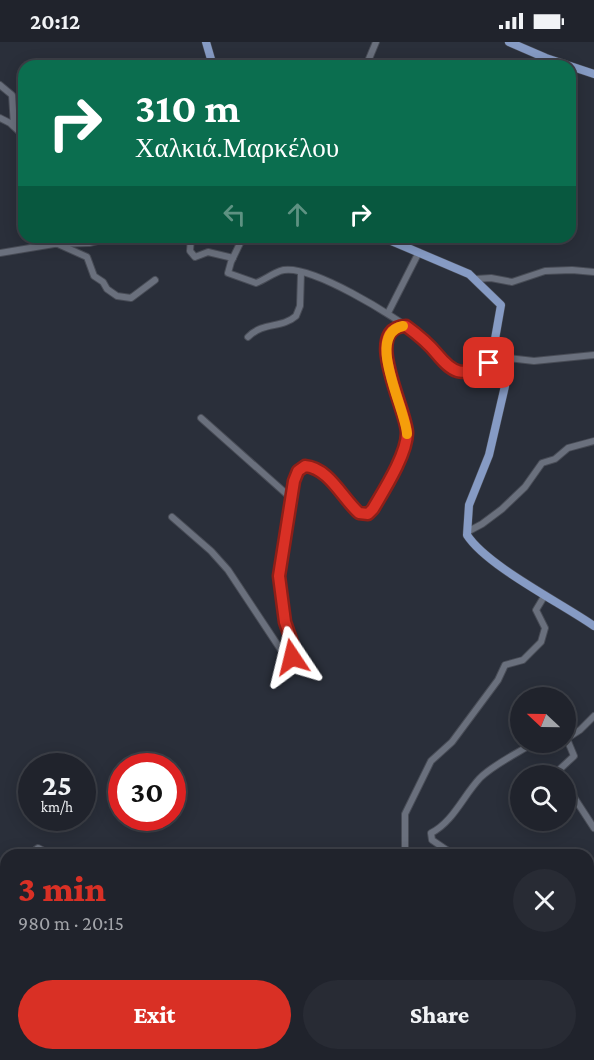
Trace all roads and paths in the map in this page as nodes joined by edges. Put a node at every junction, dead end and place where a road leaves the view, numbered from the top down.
1 (206, 42) edge
2 (376, 42) edge
3 (509, 42) edge
4 (211, 60) edge
5 (368, 60) edge
6 (552, 60) edge
7 (576, 68) edge
8 (594, 74) edge
9 (0, 86) edge
10 (0, 118) edge
11 (14, 126) junction
12 (18, 130) edge
13 (88, 243) edge
14 (191, 243) edge
15 (240, 243) edge
16 (397, 243) edge
17 (58, 244) junction
18 (419, 252) junction
19 (0, 253) edge
20 (233, 258) junction
21 (594, 272) edge
22 (301, 273) junction
23 (476, 279) junction
24 (155, 280) dead end
25 (388, 313) junction
26 (406, 326) junction
27 (248, 337) dead end
28 (594, 355) edge
29 (493, 359) junction
30 (201, 418) dead end
31 (594, 441) edge
32 (291, 498) junction
33 (172, 517) dead end
34 (467, 532) junction
35 (545, 595) junction
36 (594, 626) edge
37 (594, 716) edge
38 (576, 733) edge
39 (518, 753) edge
40 (573, 753) edge
41 (563, 765) edge
42 (576, 800) edge
43 (594, 828) edge
44 (405, 849) edge
45 (445, 849) edge

1 - 4 main road
2 - 5 street
3 - 6 main road
7 - 8 main road
9 - 11 street
10 - 11 street
11 - 12 street
13 - 17 street
14 - 20 street
15 - 20 street
16 - 18 main road
17 - 19 street
17 - 24 street
18 - 23 main road
18 - 25 street
20 - 22 street
21 - 23 street
22 - 25 street
22 - 27 street
23 - 29 main road
25 - 26 street
26 - 29 street
26 - 32 street
28 - 29 street
29 - 34 main road
30 - 32 street
31 - 34 street
32 - 33 street
34 - 35 main road
35 - 36 main road
35 - 44 street
37 - 38 street
39 - 45 street
40 - 41 street
42 - 43 street

